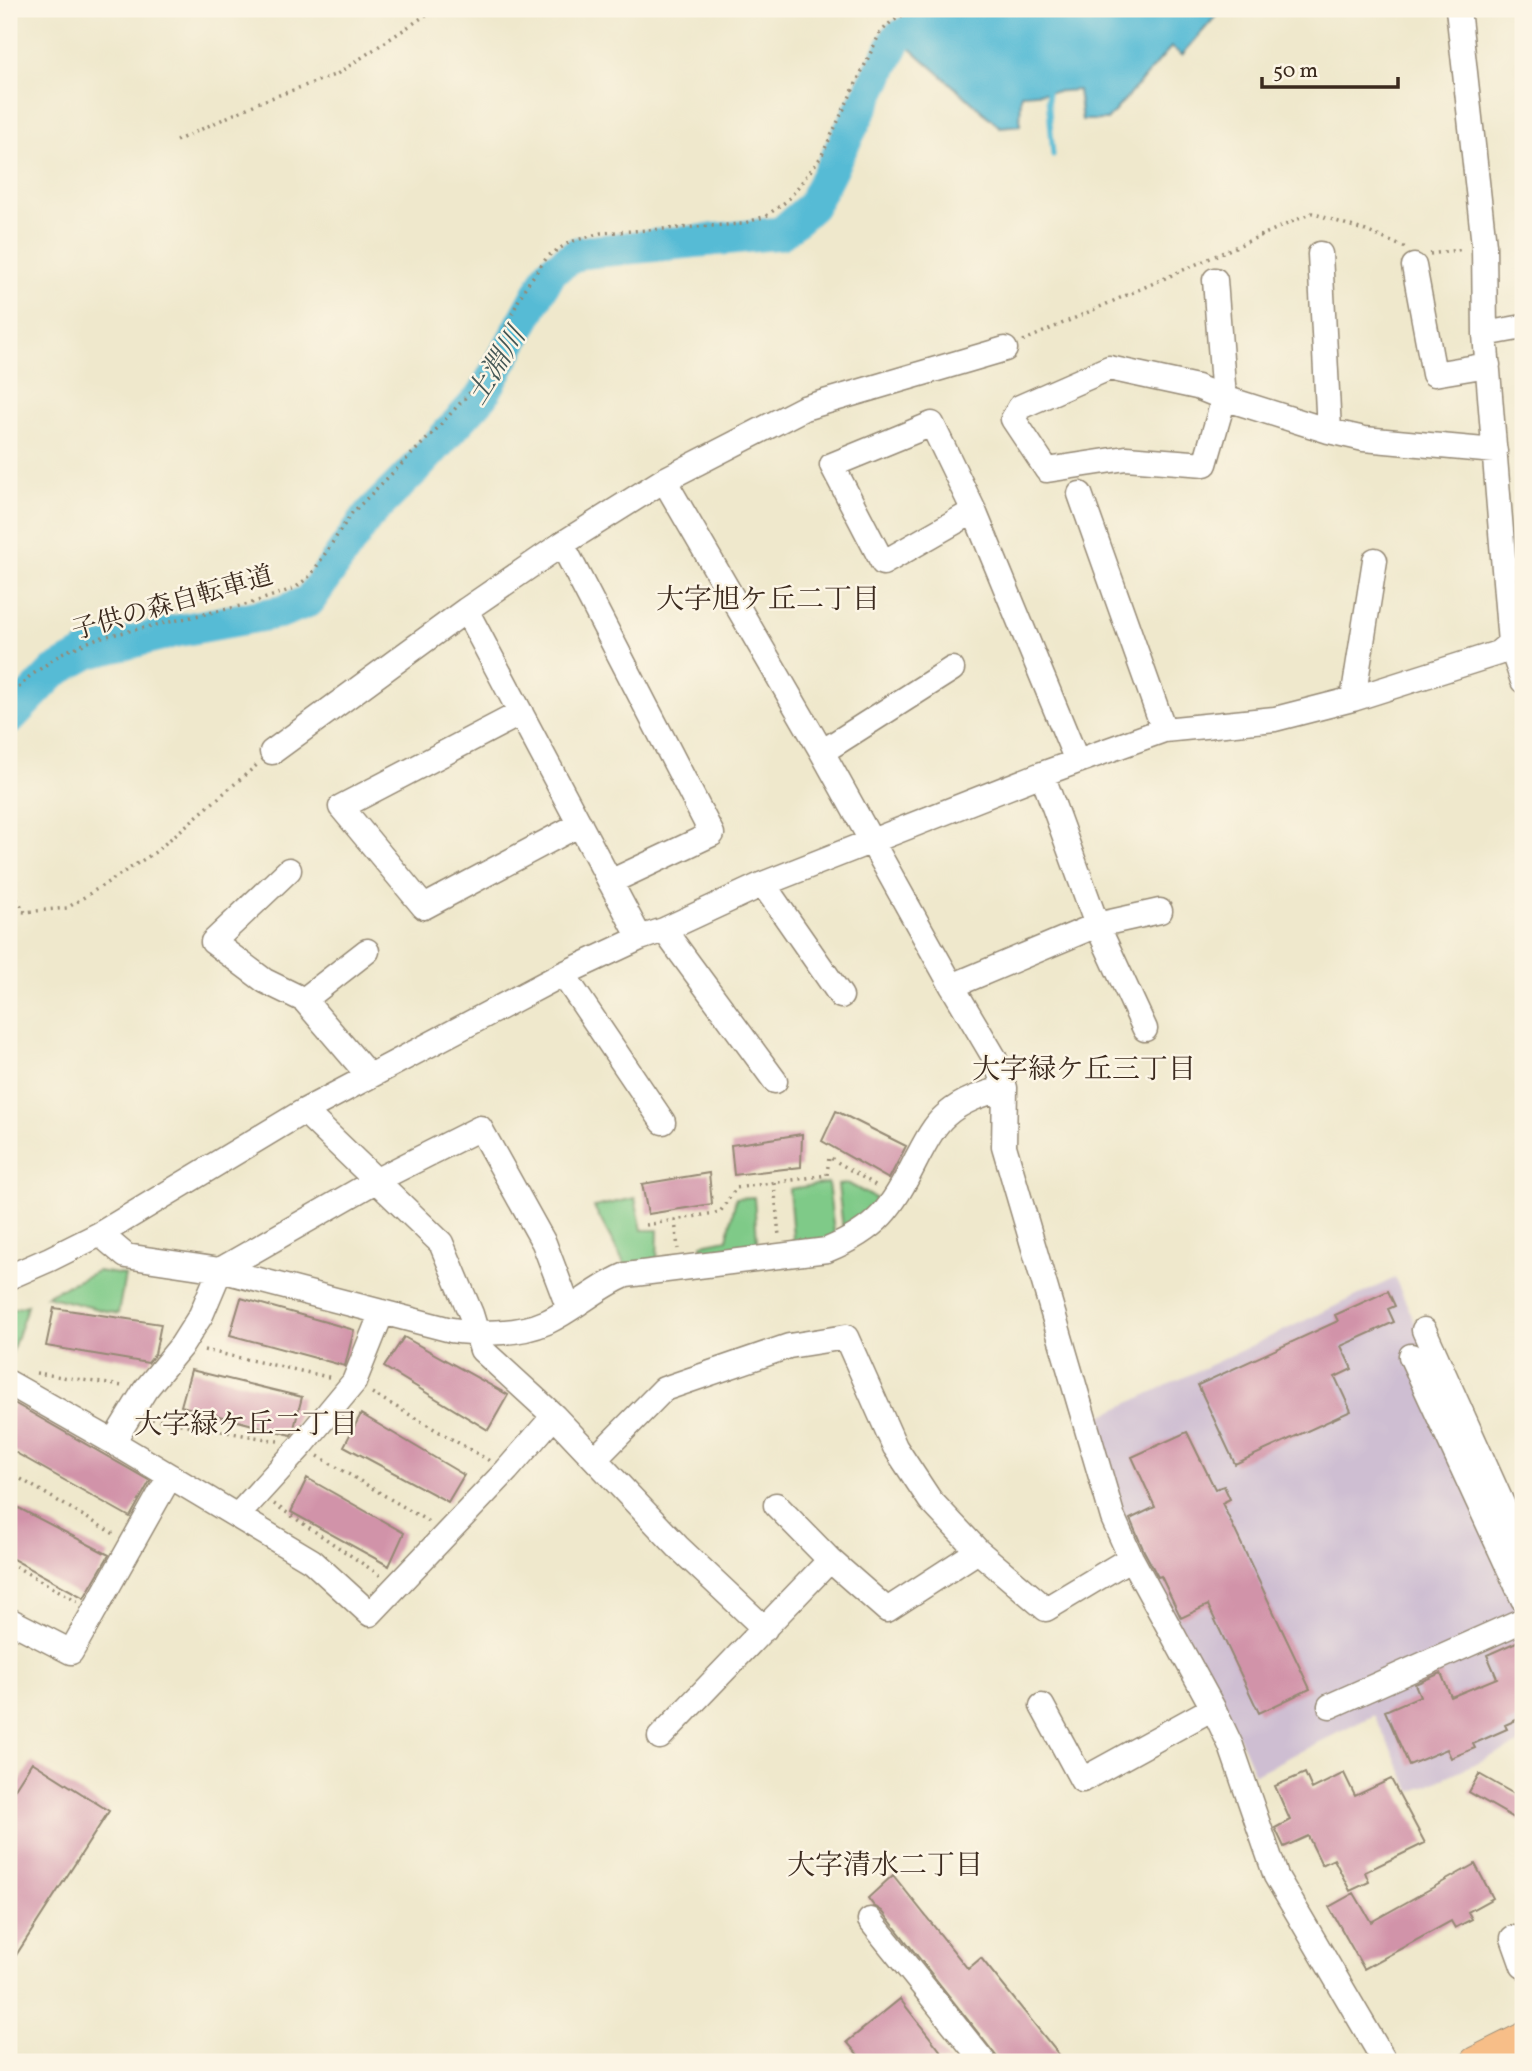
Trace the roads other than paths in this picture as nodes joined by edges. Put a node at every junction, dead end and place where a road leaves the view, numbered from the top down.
1 (1458, 9) edge
2 (1320, 254) dead end
3 (1414, 266) dead end
4 (1215, 280) dead end
5 (1523, 327) edge
6 (1485, 334) junction
7 (1005, 349) road end
8 (1488, 365) junction
9 (1224, 398) junction
10 (1329, 431) junction
11 (1495, 451) junction
12 (664, 480) junction
13 (1080, 494) dead end
14 (974, 512) junction
15 (562, 544) junction
16 (1514, 550) edge
17 (1374, 560) dead end
18 (466, 610) junction
19 (1510, 643) junction
20 (952, 668) dead end
21 (1523, 681) edge
22 (1353, 699) junction
23 (521, 713) junction
24 (1164, 730) junction
25 (272, 752) road end
26 (822, 752) junction
27 (1077, 761) junction
28 (1042, 774) junction
29 (580, 824) junction
30 (872, 841) junction
31 (289, 870) dead end
32 (610, 882) junction
33 (763, 884) junction
34 (1160, 911) dead end
35 (1097, 925) junction
36 (664, 930) junction
37 (640, 939) junction
38 (367, 951) dead end
39 (563, 974) junction
40 (952, 986) junction
41 (841, 996) dead end
42 (304, 1000) junction
43 (1145, 1030) dead end
44 (369, 1076) junction
45 (775, 1081) dead end
46 (1005, 1087) junction
47 (304, 1111) junction
48 (663, 1122) dead end
49 (377, 1180) junction
50 (100, 1234) junction
51 (220, 1270) junction
52 (9, 1277) edge
53 (569, 1309) junction
54 (382, 1312) junction
55 (1424, 1330) dead end
56 (477, 1333) junction
57 (1411, 1356) dead end
58 (9, 1383) edge
59 (554, 1416) junction
60 (113, 1442) junction
61 (595, 1459) junction
62 (170, 1476) junction
63 (776, 1505) dead end
64 (237, 1516) junction
65 (1523, 1550) edge
66 (978, 1551) junction
67 (1131, 1558) junction
68 (830, 1560) junction
69 (1523, 1598) edge
70 (9, 1620) edge
71 (1523, 1620) edge
72 (765, 1629) junction
73 (1042, 1706) dead end
74 (1330, 1706) dead end
75 (1213, 1708) junction
76 (660, 1737) dead end
77 (870, 1920) dead end
78 (1513, 1938) dead end
79 (1523, 1966) edge
80 (984, 2062) edge
81 (1385, 2062) edge

1 - 6 street
2 - 10 street
3 - 8 street
4 - 9 street
5 - 6 street
6 - 8 street
7 - 12 street
8 - 11 street
9 - 9 street
9 - 10 street
10 - 11 street
11 - 16 street
12 - 15 street
12 - 26 street
13 - 24 street
14 - 14 street
14 - 27 street
15 - 18 street
15 - 32 street
16 - 19 street
17 - 22 street
18 - 23 street
18 - 25 street
19 - 21 street
19 - 22 street
20 - 26 street
22 - 24 street
23 - 29 street
23 - 29 street
24 - 27 street
26 - 30 street
27 - 28 street
28 - 30 street
28 - 35 street
29 - 32 street
30 - 33 street
30 - 40 street
31 - 42 street
32 - 37 street
33 - 36 street
33 - 41 street
34 - 35 street
35 - 40 street
35 - 43 street
36 - 37 street
36 - 45 street
37 - 39 street
38 - 42 street
39 - 44 street
39 - 48 street
40 - 46 street
42 - 44 street
44 - 47 street
46 - 53 street
46 - 67 street
47 - 49 street
47 - 50 street
49 - 51 street
49 - 53 street
49 - 56 street
50 - 51 street
50 - 52 street
51 - 54 street
51 - 60 street
53 - 56 street
54 - 56 street
54 - 64 street
55 - 65 street
56 - 59 street
57 - 69 street
58 - 60 street
59 - 61 street
59 - 64 street
60 - 62 street
61 - 66 street
61 - 72 street
62 - 64 street
62 - 70 street
63 - 68 street
66 - 67 street
66 - 68 street
67 - 75 street
68 - 72 street
71 - 74 street
72 - 76 street
73 - 75 street
75 - 81 street
77 - 80 street
78 - 79 street

